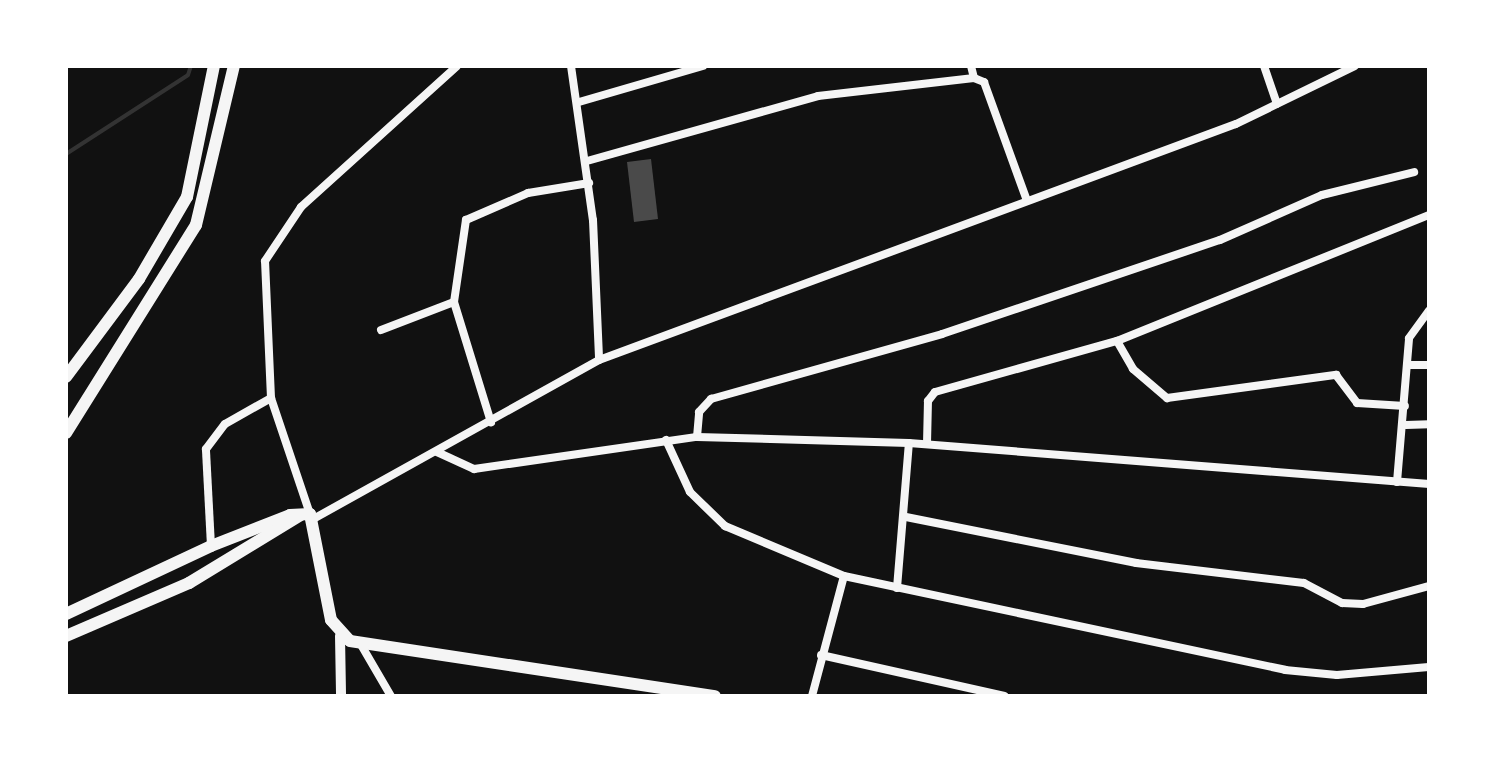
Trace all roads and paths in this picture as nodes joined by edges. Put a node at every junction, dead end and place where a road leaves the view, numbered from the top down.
1 (214, 66) edge
2 (234, 66) edge
3 (457, 66) edge
4 (571, 66) edge
5 (703, 66) edge
6 (971, 66) edge
7 (1264, 66) edge
8 (1355, 66) edge
9 (974, 78) junction
10 (579, 102) junction
11 (1277, 104) junction
12 (587, 161) junction
13 (1414, 172) dead end
14 (589, 183) junction
15 (1026, 198) junction
16 (1429, 215) edge
17 (454, 302) junction
18 (1429, 310) edge
19 (381, 330) dead end
20 (1117, 341) junction
21 (599, 360) junction
22 (1407, 365) junction
23 (1429, 365) edge
24 (66, 377) edge
25 (271, 398) junction
26 (1405, 406) junction
27 (491, 422) junction
28 (1429, 424) edge
29 (1406, 425) junction
30 (66, 433) edge
31 (697, 437) junction
32 (666, 440) junction
33 (909, 443) junction
34 (927, 444) junction
35 (437, 452) junction
36 (1397, 482) junction
37 (1429, 484) edge
38 (308, 516) junction
39 (906, 517) junction
40 (211, 546) junction
41 (844, 576) junction
42 (1429, 586) edge
43 (897, 588) junction
44 (66, 614) edge
45 (66, 636) edge
46 (340, 636) junction
47 (360, 643) junction
48 (821, 655) junction
49 (1429, 667) edge
50 (341, 696) edge
51 (391, 696) edge
52 (715, 696) edge
53 (812, 696) edge
54 (1004, 696) edge

1 - 24 main road
2 - 30 main road
3 - 25 street
4 - 10 street
5 - 10 street
6 - 9 street
7 - 11 street
8 - 11 street
9 - 12 street
9 - 15 street
10 - 12 street
11 - 15 street
12 - 14 street
13 - 31 street
14 - 17 street
14 - 21 street
15 - 21 street
16 - 20 street
17 - 19 street
17 - 27 street
18 - 22 street
20 - 26 street
20 - 34 street
21 - 27 street
22 - 23 street
22 - 26 street
25 - 38 street
25 - 40 street
26 - 29 street
27 - 35 street
28 - 29 street
29 - 36 street
31 - 32 street
31 - 33 street
32 - 35 street
32 - 41 street
33 - 34 street
33 - 39 street
34 - 36 street
35 - 38 street
36 - 37 street
38 - 40 main road
38 - 45 main road
38 - 46 main road
39 - 42 street
39 - 43 street
40 - 44 main road
41 - 43 street
41 - 48 street
43 - 49 street
46 - 47 main road
46 - 50 street
47 - 51 street
47 - 52 main road
48 - 53 street
48 - 54 street

